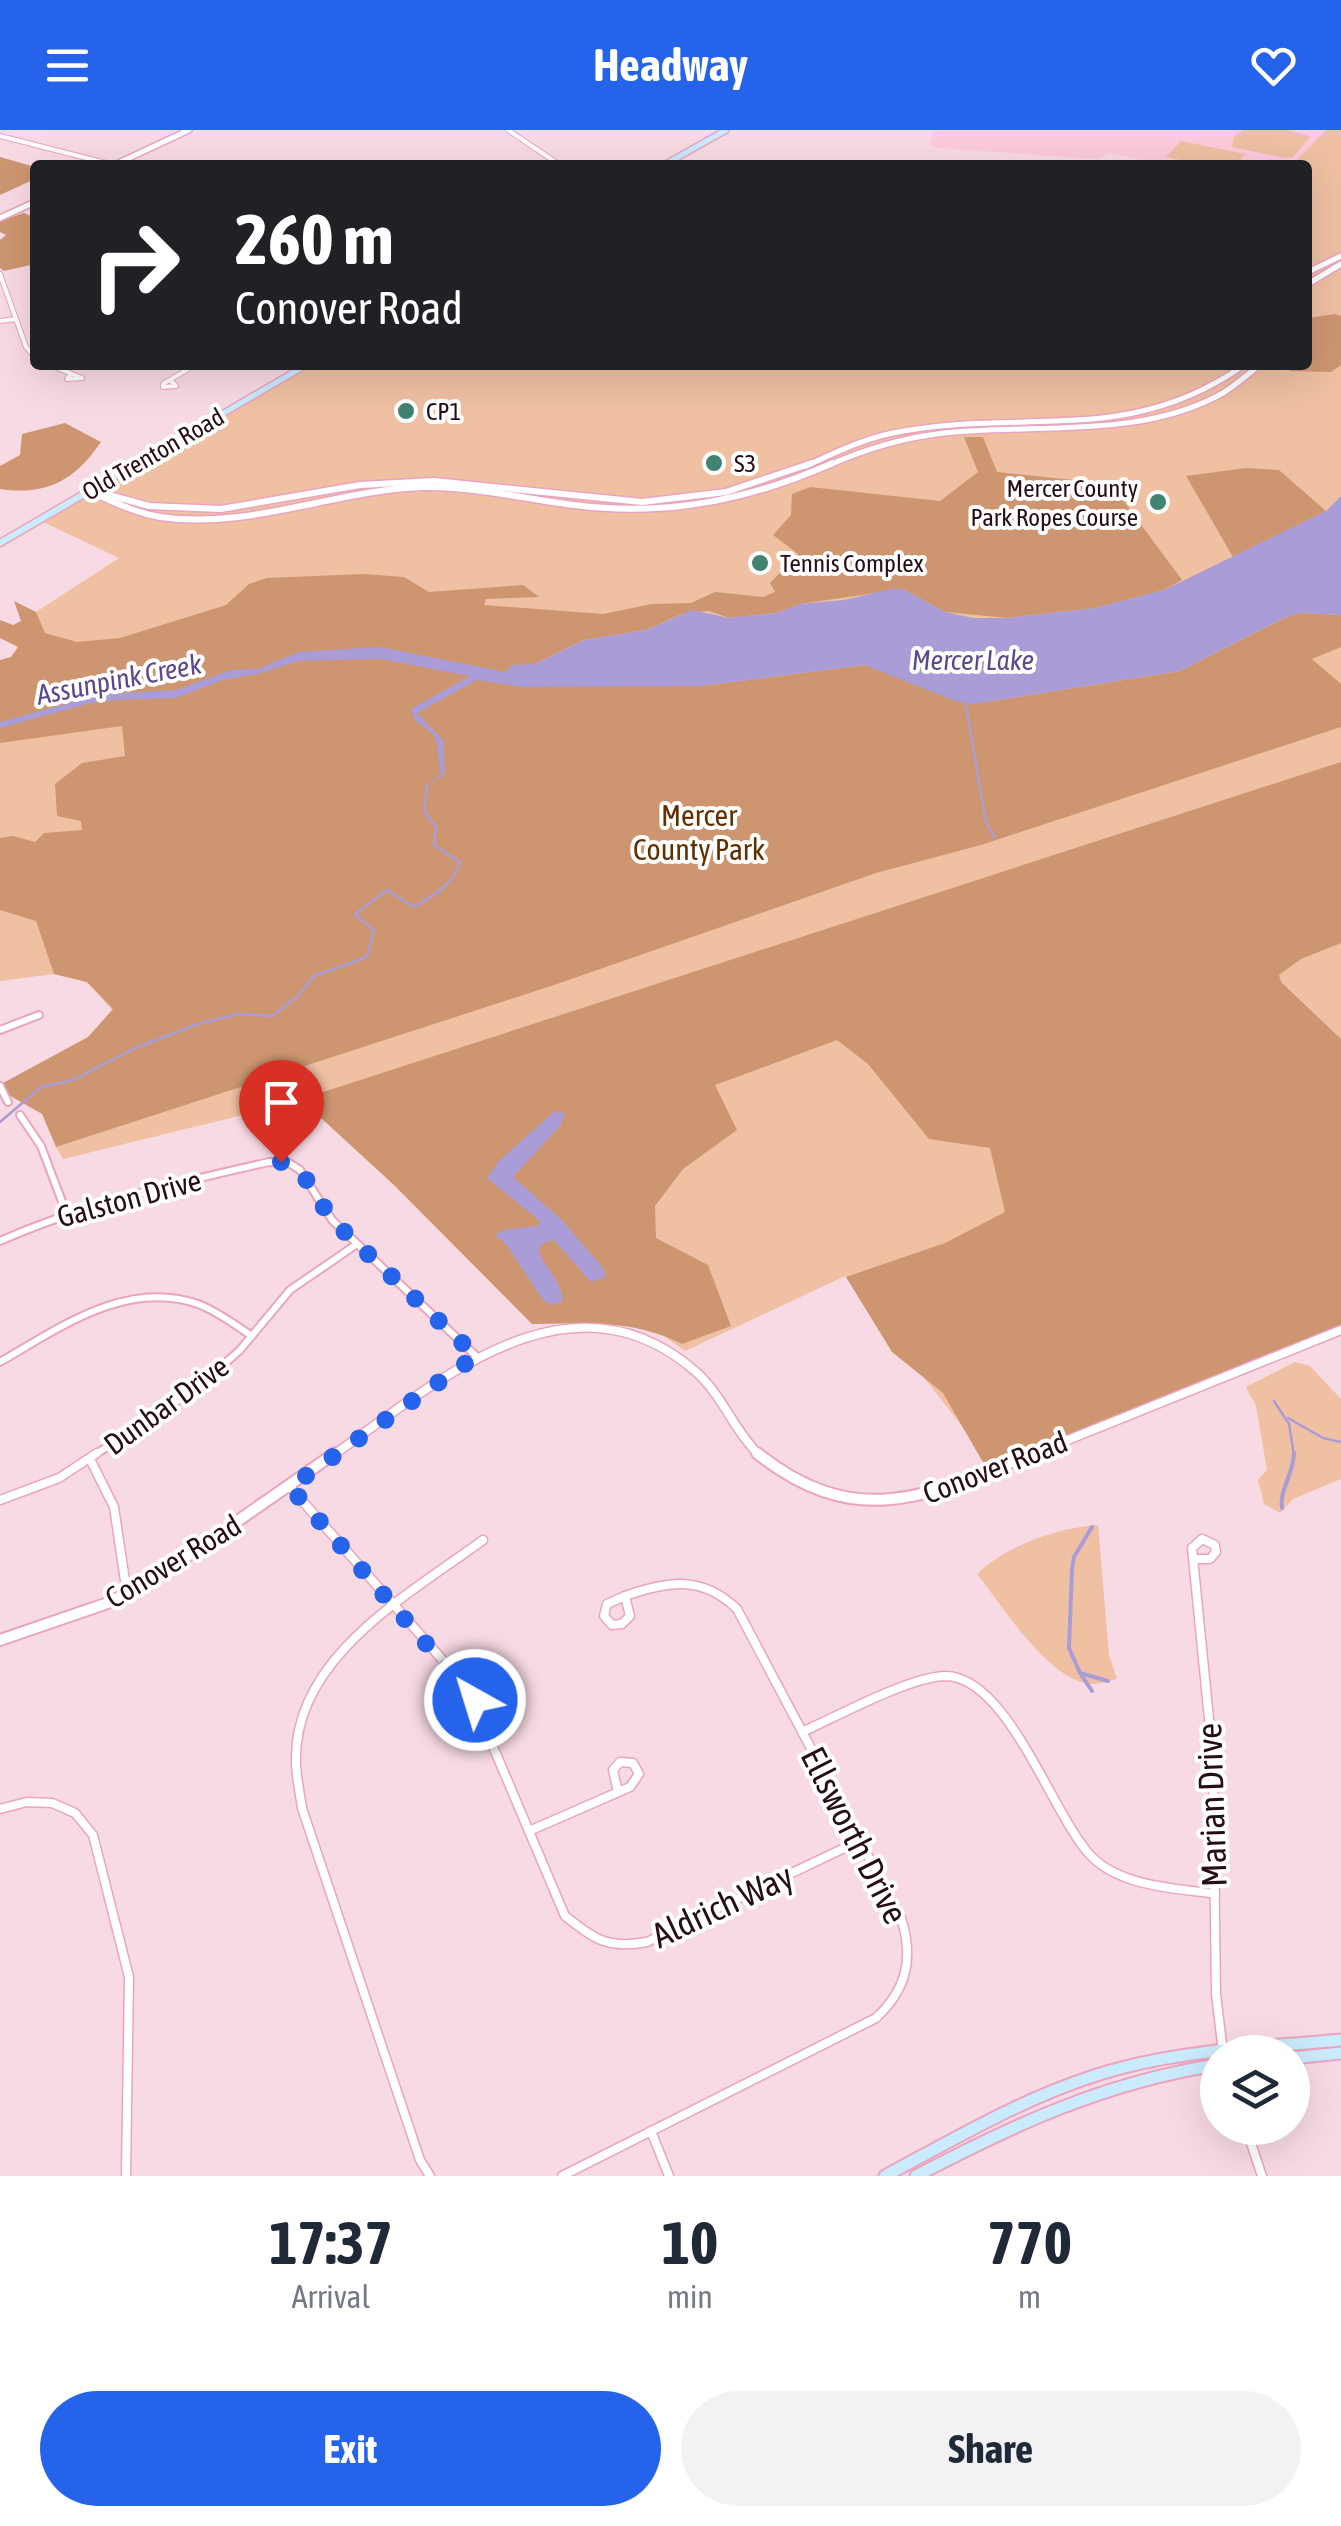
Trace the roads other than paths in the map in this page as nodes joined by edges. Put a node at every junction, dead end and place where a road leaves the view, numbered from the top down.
1 (508, 130) edge
2 (726, 130) edge
3 (184, 131) edge
4 (0, 136) edge
5 (99, 160) edge
6 (124, 160) edge
7 (553, 160) edge
8 (673, 160) edge
9 (30, 204) edge
10 (0, 218) edge
11 (1341, 256) edge
12 (1341, 264) edge
13 (1312, 270) edge
14 (0, 274) edge
15 (1312, 282) edge
16 (16, 318) junction
17 (0, 321) edge
18 (30, 348) edge
19 (59, 370) edge
20 (187, 370) edge
21 (297, 370) edge
22 (1237, 370) edge
23 (1253, 370) edge
24 (70, 376) dead end
25 (170, 380) dead end
26 (981, 428) junction
27 (806, 465) junction
28 (815, 470) junction
29 (108, 480) junction
30 (92, 490) junction
31 (105, 495) junction
32 (72, 501) junction
33 (263, 508) junction
34 (0, 543) edge
35 (39, 1015) dead end
36 (0, 1030) edge
37 (0, 1086) edge
38 (8, 1102) dead end
39 (20, 1116) dead end
40 (66, 1212) junction
41 (0, 1241) edge
42 (357, 1244) junction
43 (1341, 1330) edge
44 (252, 1336) junction
45 (476, 1356) junction
46 (0, 1362) edge
47 (90, 1459) junction
48 (290, 1487) junction
49 (0, 1500) edge
50 (483, 1540) dead end
51 (1194, 1559) dead end
52 (128, 1594) junction
53 (625, 1596) dead end
54 (396, 1606) junction
55 (0, 1640) edge
56 (802, 1732) junction
57 (618, 1792) dead end
58 (0, 1809) edge
59 (528, 1831) junction
60 (860, 1841) junction
61 (1215, 1894) junction
62 (1221, 2035) edge
63 (1341, 2040) edge
64 (1310, 2043) edge
65 (1341, 2053) edge
66 (1200, 2054) edge
67 (1310, 2056) edge
68 (1200, 2068) edge
69 (651, 2131) junction
70 (1252, 2145) edge
71 (126, 2176) edge
72 (430, 2176) edge
73 (562, 2176) edge
74 (669, 2176) edge
75 (885, 2176) edge
76 (916, 2176) edge
77 (1262, 2176) edge

1 - 7 street
2 - 8 main road
3 - 6 street
4 - 5 street
9 - 10 street
11 - 13 street
12 - 15 street
14 - 16 street
16 - 17 street
16 - 18 street
19 - 24 street
20 - 25 street
21 - 29 main road, Old Trenton Road
22 - 26 street
23 - 26 street
26 - 27 street
26 - 28 street
27 - 28 street
27 - 33 street
28 - 33 street
29 - 30 main road, Old Trenton Road
29 - 31 street
30 - 31 street
30 - 32 main road, Old Trenton Road
31 - 32 street
31 - 33 street
32 - 34 main road, Old Trenton Road
35 - 36 street
37 - 38 street
39 - 40 street
40 - 41 street, Galston Drive
40 - 42 street, Galston Drive
42 - 44 street, Dunbar Drive
42 - 45 street, Galston Drive
43 - 45 street, Conover Road
44 - 46 street
44 - 47 street, Dunbar Drive
45 - 48 street, Conover Road
47 - 49 street, Dunbar Drive
47 - 52 street
48 - 52 street, Conover Road
48 - 54 street, Aldrich Way
50 - 54 street
51 - 61 street, Marian Drive
52 - 55 street, Conover Road
53 - 56 street, Ellsworth Drive
54 - 59 street, Aldrich Way
54 - 72 street
56 - 60 street, Ellsworth Drive
56 - 61 street
57 - 59 street
58 - 71 street
59 - 60 street, Aldrich Way
60 - 69 street, Ellsworth Drive
61 - 62 street, Marian Drive
63 - 64 main road
65 - 67 main road
66 - 75 main road
68 - 76 main road
69 - 73 street, Ellsworth Drive
69 - 74 street
70 - 77 street

